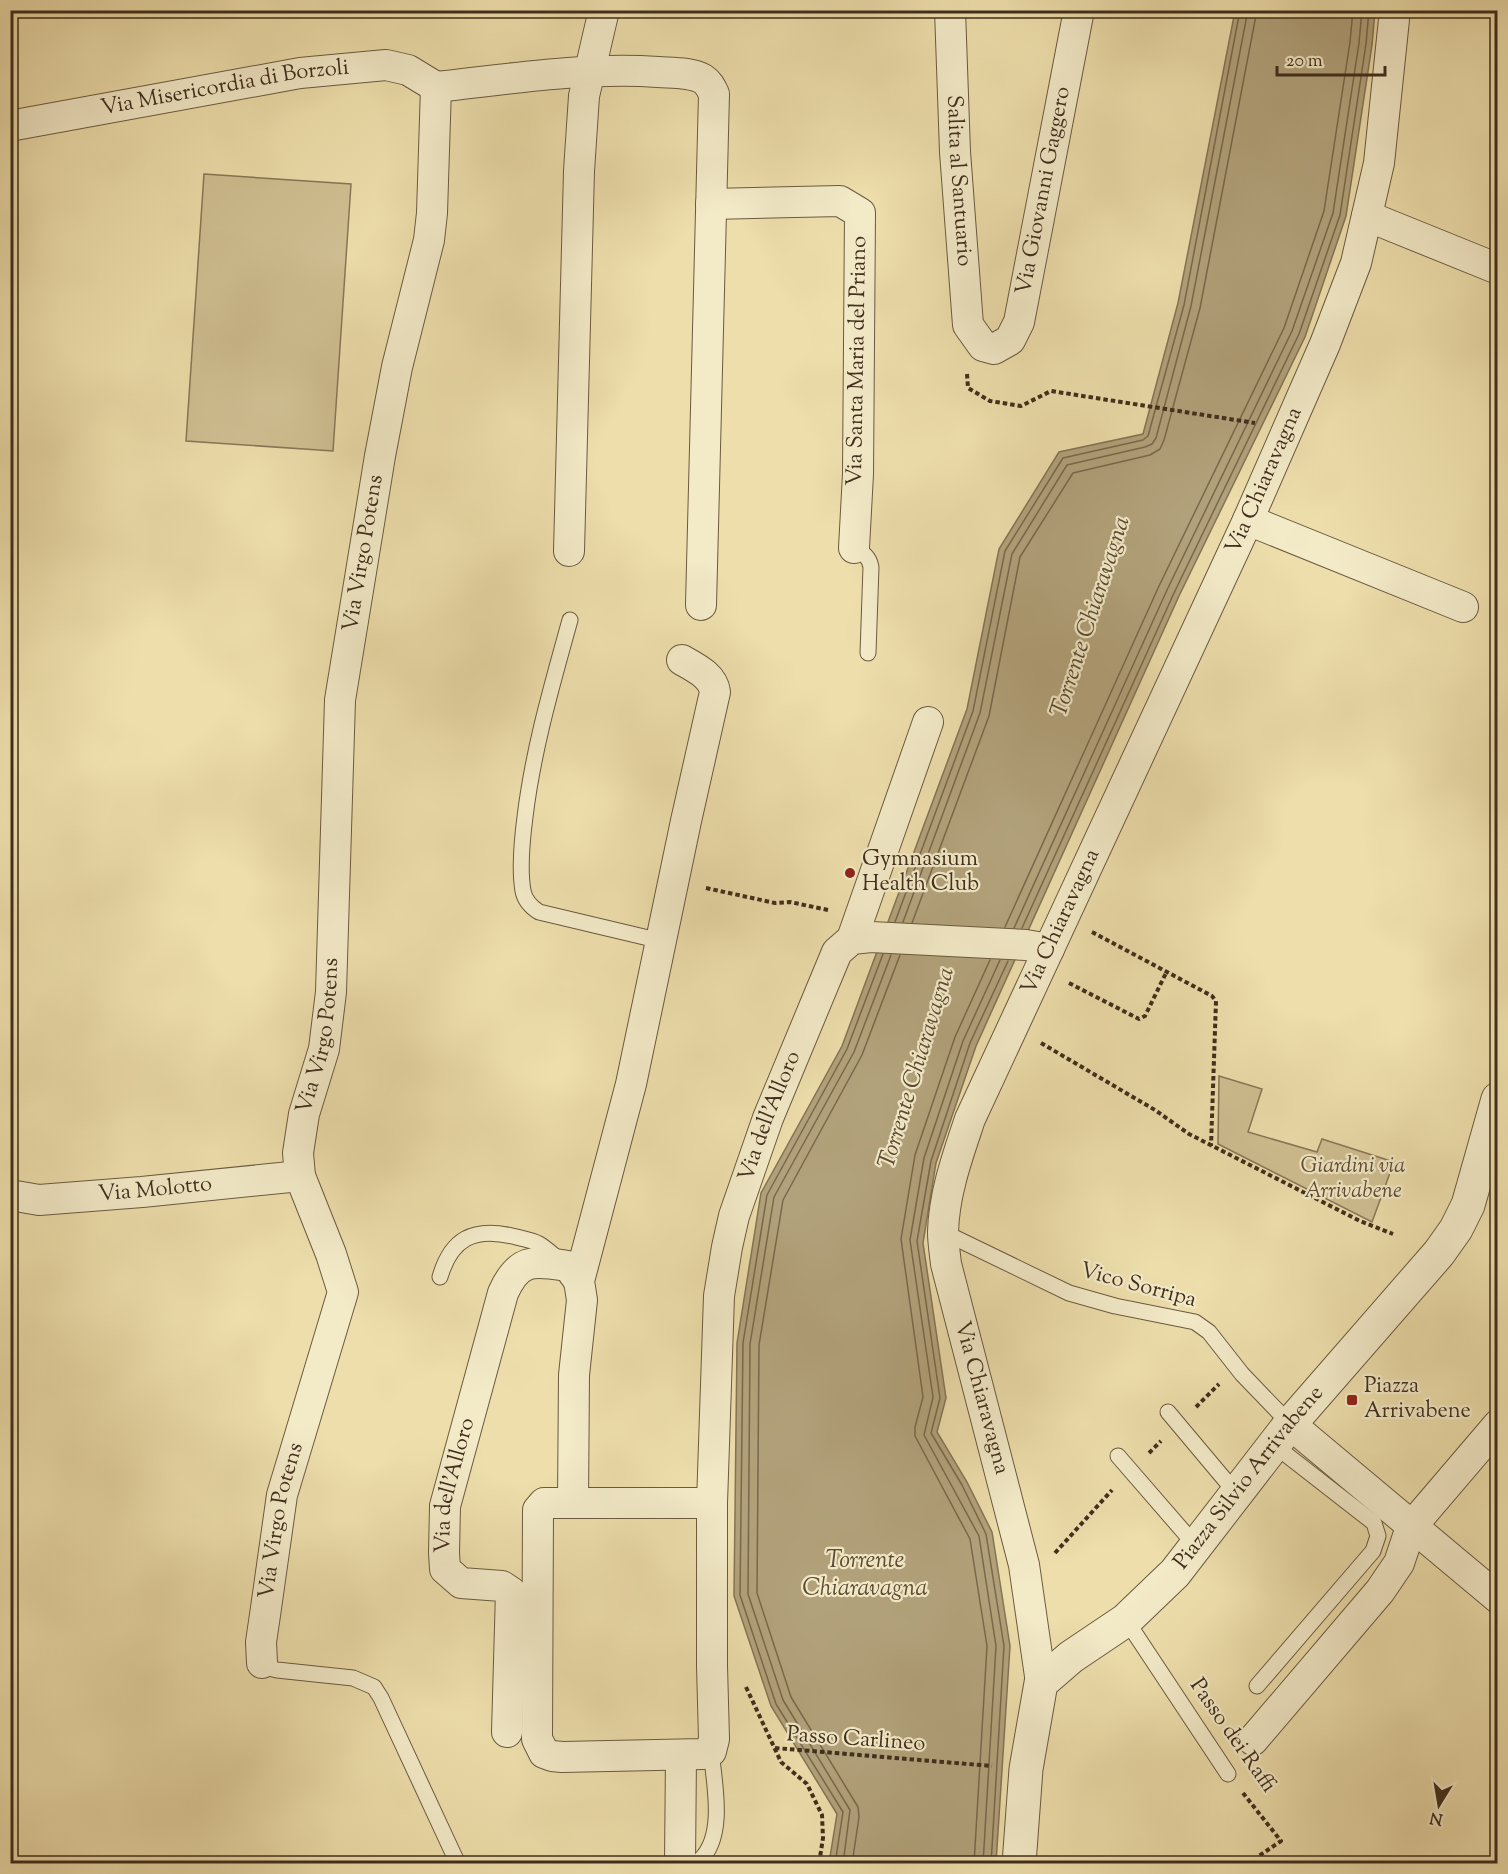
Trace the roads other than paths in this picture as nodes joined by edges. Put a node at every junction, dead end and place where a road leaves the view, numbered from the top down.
1 (604, 10) edge
2 (951, 10) edge
3 (1079, 10) edge
4 (1395, 10) edge
5 (589, 70) junction
6 (436, 87) junction
7 (10, 122) edge
8 (711, 204) junction
9 (1366, 216) junction
10 (1497, 270) edge
11 (976, 335) joint
12 (1248, 520) junction
13 (854, 548) joint
14 (569, 551) dead end
15 (700, 605) dead end
16 (1463, 607) dead end
17 (570, 620) dead end
18 (868, 653) dead end
19 (682, 660) dead end
20 (928, 722) dead end
21 (861, 938) junction
22 (661, 941) junction
23 (1038, 954) junction
24 (1497, 1099) edge
25 (300, 1176) junction
26 (10, 1196) edge
27 (944, 1232) junction
28 (573, 1274) junction
29 (440, 1277) dead end
30 (1168, 1412) dead end
31 (1497, 1425) edge
32 (1282, 1435) junction
33 (1118, 1456) dead end
34 (1236, 1493) junction
35 (573, 1503) junction
36 (712, 1503) junction
37 (1411, 1527) junction
38 (1196, 1546) junction
39 (1497, 1598) edge
40 (1126, 1620) junction
41 (262, 1663) joint
42 (1041, 1683) junction
43 (1257, 1686) dead end
44 (507, 1732) dead end
45 (1253, 1740) dead end
46 (711, 1751) junction
47 (681, 1755) junction
48 (1228, 1774) road end
49 (690, 1862) edge
50 (458, 1863) edge
51 (1019, 1863) edge

1 - 5 street
2 - 11 street, Salita al Santuario
3 - 11 street, Via Giovanni Gaggero
4 - 9 street, Via Chiaravagna
5 - 6 street
5 - 8 street
5 - 14 street
6 - 7 street, Via Misericordia di Borzoli
6 - 25 street, Via Virgo Potens
8 - 13 street, Via Santa Maria del Priano
8 - 15 street
9 - 10 street
9 - 12 street, Via Chiaravagna
12 - 16 street
12 - 23 street, Via Chiaravagna
13 - 18 lane, Via Santa Maria del Priano
17 - 22 lane
19 - 22 street
20 - 21 street
21 - 23 street
21 - 36 street, Via dell'Alloro
22 - 28 street
23 - 27 street, Via Chiaravagna
24 - 32 street, Piazza Silvio Arrivabene
25 - 26 street, Via Molotto
25 - 41 street, Via Virgo Potens
27 - 32 lane, Vico Sorripa
27 - 42 street, Via Chiaravagna
28 - 29 lane
28 - 35 street
28 - 44 street, Via dell'Alloro
30 - 34 lane
31 - 37 street
32 - 34 street, Piazza Silvio Arrivabene
32 - 37 street
32 - 43 lane, Vico Sorripa
33 - 38 lane
34 - 38 street, Piazza Silvio Arrivabene
35 - 36 street
35 - 47 street
36 - 46 street, Via dell'Alloro
37 - 39 street
37 - 45 street
38 - 40 street, Piazza Silvio Arrivabene
40 - 42 street, Piazza Silvio Arrivabene
40 - 48 lane, Passo dei Raffi
41 - 50 lane, Via Virgo Potens
42 - 51 street, Via Chiaravagna
46 - 47 street
46 - 49 lane
47 - 49 street

